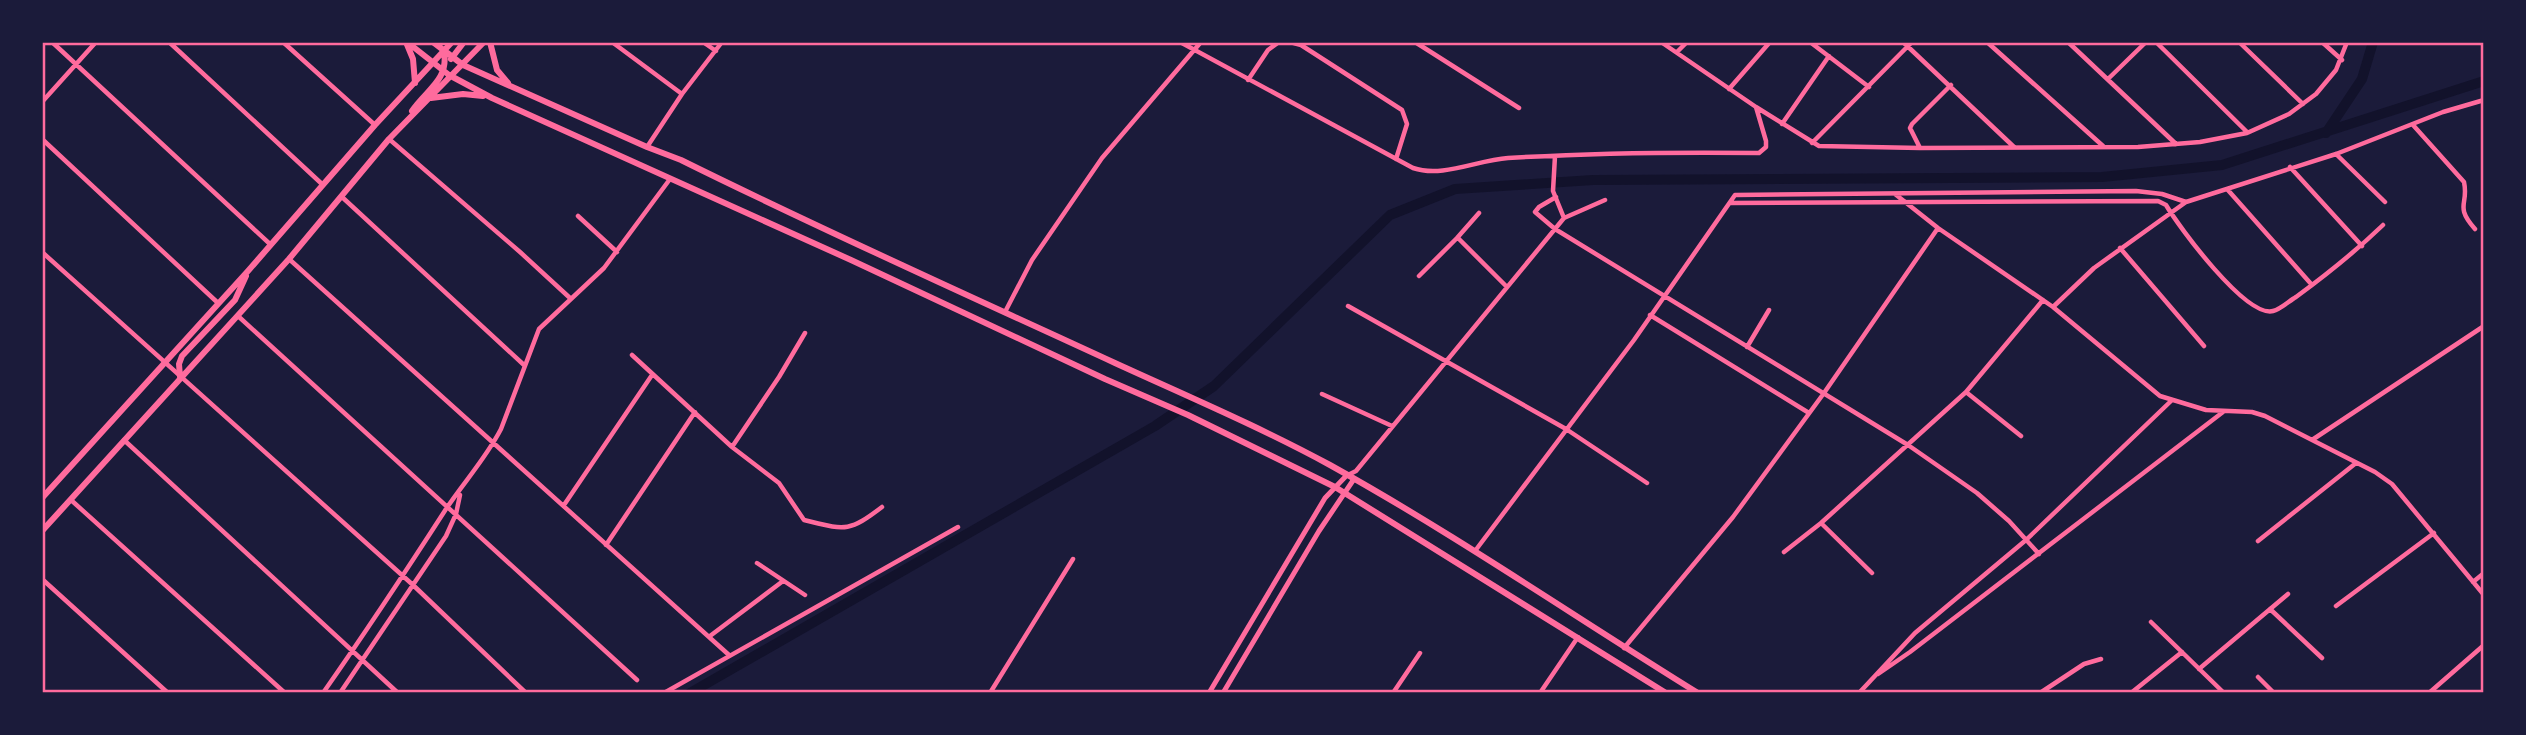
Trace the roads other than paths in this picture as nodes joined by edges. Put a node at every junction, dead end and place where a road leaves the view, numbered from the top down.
1 (52, 42) edge
2 (96, 42) edge
3 (169, 42) edge
4 (283, 42) edge
5 (407, 42) edge
6 (433, 42) edge
7 (452, 42) edge
8 (464, 42) edge
9 (484, 42) edge
10 (490, 42) edge
11 (612, 42) edge
12 (703, 42) edge
13 (722, 42) edge
14 (1180, 42) edge
15 (1201, 42) edge
16 (1279, 42) edge
17 (1290, 42) edge
18 (1415, 42) edge
19 (1661, 42) edge
20 (1687, 42) edge
21 (1770, 42) edge
22 (1810, 42) edge
23 (1903, 42) edge
24 (1987, 42) edge
25 (2068, 42) edge
26 (2146, 42) edge
27 (2156, 42) edge
28 (2239, 42) edge
29 (2322, 42) edge
30 (2347, 42) edge
31 (1910, 44) edge
32 (716, 51) junction
33 (1194, 51) junction
34 (444, 52) junction
35 (1676, 52) junction
36 (1829, 56) junction
37 (452, 58) junction
38 (2342, 60) junction
39 (432, 63) junction
40 (76, 64) junction
41 (463, 65) junction
42 (444, 72) junction
43 (451, 77) junction
44 (2108, 79) junction
45 (1248, 80) junction
46 (415, 83) junction
47 (509, 85) junction
48 (1951, 85) junction
49 (1869, 87) junction
50 (1729, 89) junction
51 (682, 94) junction
52 (429, 98) junction
53 (492, 98) junction
54 (2484, 100) edge
55 (42, 102) edge
56 (2304, 104) junction
57 (1756, 107) junction
58 (1519, 108) dead end
59 (407, 118) junction
60 (374, 125) junction
61 (1782, 125) junction
62 (2413, 125) junction
63 (2247, 132) junction
64 (42, 139) edge
65 (389, 139) junction
66 (1812, 143) junction
67 (2177, 144) junction
68 (2103, 146) junction
69 (647, 147) junction
70 (2015, 147) junction
71 (1920, 148) junction
72 (2336, 154) junction
73 (1396, 159) junction
74 (1555, 159) junction
75 (2290, 167) junction
76 (670, 179) junction
77 (323, 185) junction
78 (2227, 189) junction
79 (1555, 194) junction
80 (1895, 194) junction
81 (342, 197) junction
82 (1605, 201) dead end
83 (1906, 202) junction
84 (2186, 202) junction
85 (2385, 202) dead end
86 (1730, 203) junction
87 (1479, 213) dead end
88 (2171, 213) junction
89 (578, 216) dead end
90 (1564, 218) junction
91 (2383, 225) dead end
92 (1938, 228) junction
93 (1555, 229) junction
94 (2475, 229) dead end
95 (1457, 238) junction
96 (271, 246) junction
97 (2362, 246) junction
98 (2120, 248) junction
99 (42, 252) edge
100 (617, 252) junction
101 (289, 259) junction
102 (248, 271) junction
103 (1419, 276) dead end
104 (2312, 285) junction
105 (1507, 287) junction
106 (1664, 295) junction
107 (570, 298) junction
108 (2043, 300) junction
109 (218, 303) junction
110 (1348, 306) dead end
111 (2053, 307) junction
112 (1769, 310) dead end
113 (1005, 312) junction
114 (1650, 315) junction
115 (238, 316) junction
116 (2484, 327) edge
117 (805, 333) dead end
118 (2204, 346) dead end
119 (1747, 347) junction
120 (632, 355) dead end
121 (164, 362) junction
122 (1445, 362) junction
123 (524, 365) junction
124 (652, 375) junction
125 (180, 377) junction
126 (1966, 392) junction
127 (1824, 393) junction
128 (1322, 394) dead end
129 (2171, 401) junction
130 (695, 412) junction
131 (2223, 412) junction
132 (1809, 413) junction
133 (1237, 419) junction
134 (1392, 426) junction
135 (1566, 429) junction
136 (1228, 433) junction
137 (2021, 436) dead end
138 (124, 440) junction
139 (2312, 440) junction
140 (494, 444) junction
141 (1908, 445) junction
142 (732, 447) junction
143 (2356, 463) junction
144 (1351, 477) junction
145 (1647, 483) dead end
146 (1335, 487) junction
147 (461, 492) junction
148 (1345, 493) junction
149 (42, 498) edge
150 (71, 500) junction
151 (564, 505) junction
152 (449, 506) junction
153 (882, 507) dead end
154 (456, 514) junction
155 (1821, 523) junction
156 (958, 527) dead end
157 (42, 531) edge
158 (2434, 533) junction
159 (2026, 540) junction
160 (2258, 541) dead end
161 (606, 545) junction
162 (1475, 551) junction
163 (1784, 552) dead end
164 (2039, 554) junction
165 (1073, 559) dead end
166 (757, 563) dead end
167 (1872, 573) dead end
168 (2484, 573) edge
169 (403, 577) junction
170 (42, 579) edge
171 (783, 581) junction
172 (2473, 582) junction
173 (413, 585) junction
174 (2288, 594) dead end
175 (805, 595) dead end
176 (2484, 595) edge
177 (2336, 606) dead end
178 (2270, 609) junction
179 (2151, 622) dead end
180 (710, 636) junction
181 (1578, 637) junction
182 (2484, 645) edge
183 (1624, 648) junction
184 (353, 651) junction
185 (2182, 652) junction
186 (1420, 653) dead end
187 (729, 655) junction
188 (2322, 658) dead end
189 (2101, 659) dead end
190 (362, 660) junction
191 (2199, 669) junction
192 (1878, 674) junction
193 (2258, 677) dead end
194 (637, 680) dead end
195 (2220, 692) edge
196 (168, 693) edge
197 (285, 693) edge
198 (323, 693) edge
199 (340, 693) edge
200 (398, 693) edge
201 (526, 693) edge
202 (664, 693) edge
203 (990, 693) edge
204 (1209, 693) edge
205 (1223, 693) edge
206 (1393, 693) edge
207 (1540, 693) edge
208 (1665, 693) edge
209 (1698, 693) edge
210 (1859, 693) edge
211 (2040, 693) edge
212 (2131, 693) edge
213 (2274, 693) edge
214 (2429, 693) edge

1 - 40 street
2 - 40 street
3 - 77 street
4 - 60 street
5 - 39 main road
5 - 46 main road
6 - 34 main road
7 - 34 main road
8 - 37 main road
9 - 41 main road
10 - 47 main road
11 - 51 street
12 - 32 street
13 - 32 street
14 - 33 street
15 - 33 street
16 - 45 street
17 - 73 street
18 - 58 street
19 - 35 street
20 - 35 street
21 - 50 street
22 - 36 street
23 - 31 street
24 - 68 street
25 - 44 street
26 - 44 street
27 - 63 street
28 - 56 street
29 - 38 street
30 - 38 street
31 - 48 street
31 - 49 street
32 - 51 street
33 - 45 street
33 - 113 street
34 - 37 main road
34 - 39 main road
34 - 42 main road
35 - 50 street
36 - 49 street
36 - 61 street
37 - 41 main road
37 - 43 main road
38 - 56 street
39 - 42 main road
39 - 46 main road
40 - 55 street
40 - 96 street
41 - 43 main road
41 - 47 main road
42 - 43 main road
42 - 59 main road
43 - 52 main road
43 - 53 main road
44 - 67 street
45 - 73 street
46 - 60 main road
47 - 69 main road
48 - 70 street
48 - 71 street
49 - 66 street
50 - 57 street
51 - 69 street
52 - 53 main road
52 - 59 main road
53 - 76 main road
54 - 62 street
56 - 63 street
57 - 61 street
57 - 74 street
59 - 65 main road
60 - 77 main road
61 - 66 street
62 - 72 street
62 - 94 street
63 - 67 street
64 - 109 street
65 - 81 main road
65 - 107 street
66 - 71 street
67 - 68 street
68 - 70 street
69 - 113 main road
70 - 71 street
72 - 75 street
72 - 85 street
73 - 74 street
74 - 79 street
75 - 78 street
75 - 97 street
76 - 100 street
76 - 136 main road
77 - 96 main road
78 - 84 street
78 - 104 street
79 - 90 street
79 - 93 street
80 - 83 street
80 - 84 street
80 - 86 street
81 - 101 main road
81 - 123 street
82 - 90 street
83 - 86 street
83 - 88 street
83 - 92 street
84 - 88 street
86 - 106 street
87 - 95 street
88 - 98 street
88 - 104 street
89 - 100 street
90 - 93 street
91 - 97 street
92 - 108 street
92 - 127 street
93 - 105 street
93 - 106 street
95 - 103 street
95 - 105 street
96 - 102 main road
97 - 104 street
98 - 111 street
98 - 118 street
99 - 121 street
100 - 107 street
101 - 115 main road
101 - 140 street
102 - 109 main road
102 - 125 main road
105 - 122 street
106 - 114 street
106 - 119 street
107 - 123 street
108 - 111 street
108 - 126 street
109 - 121 main road
110 - 122 street
111 - 129 street
112 - 119 street
113 - 133 main road
114 - 132 street
114 - 135 street
115 - 125 main road
115 - 152 street
116 - 139 street
117 - 142 street
119 - 127 street
120 - 124 street
121 - 125 street
121 - 149 main road
122 - 134 street
122 - 135 street
123 - 140 street
124 - 130 street
124 - 151 street
125 - 138 main road
125 - 169 street
126 - 137 street
126 - 141 street
127 - 132 street
127 - 141 street
128 - 134 street
129 - 131 street
129 - 159 street
130 - 142 street
130 - 161 street
131 - 139 street
131 - 164 street
132 - 183 street
133 - 136 main road
133 - 144 main road
134 - 144 street
135 - 145 street
135 - 162 street
136 - 146 main road
138 - 150 main road
138 - 184 street
139 - 143 street
140 - 147 street
140 - 151 street
141 - 155 street
141 - 159 street
142 - 153 street
143 - 158 street
143 - 160 street
144 - 146 street
144 - 148 street
144 - 162 main road
146 - 148 main road
146 - 204 street
147 - 152 street
147 - 154 street
148 - 181 main road
148 - 205 street
150 - 157 main road
150 - 197 street
151 - 161 street
152 - 154 street
152 - 169 street
154 - 173 street
154 - 194 street
155 - 163 street
155 - 167 street
156 - 187 street
158 - 172 street
158 - 177 street
159 - 164 street
159 - 192 street
161 - 180 street
162 - 183 main road
164 - 192 street
165 - 203 street
166 - 171 street
168 - 172 street
169 - 173 street
169 - 184 street
170 - 196 street
171 - 175 street
171 - 180 street
172 - 176 street
173 - 190 street
173 - 201 street
174 - 178 street
178 - 188 street
178 - 191 street
179 - 185 street
180 - 187 street
181 - 207 street
181 - 208 main road
182 - 214 street
183 - 209 main road
184 - 190 street
184 - 198 street
185 - 191 street
185 - 212 street
186 - 206 street
187 - 202 street
189 - 211 street
190 - 199 street
190 - 200 street
191 - 195 street
192 - 210 street
193 - 213 street

